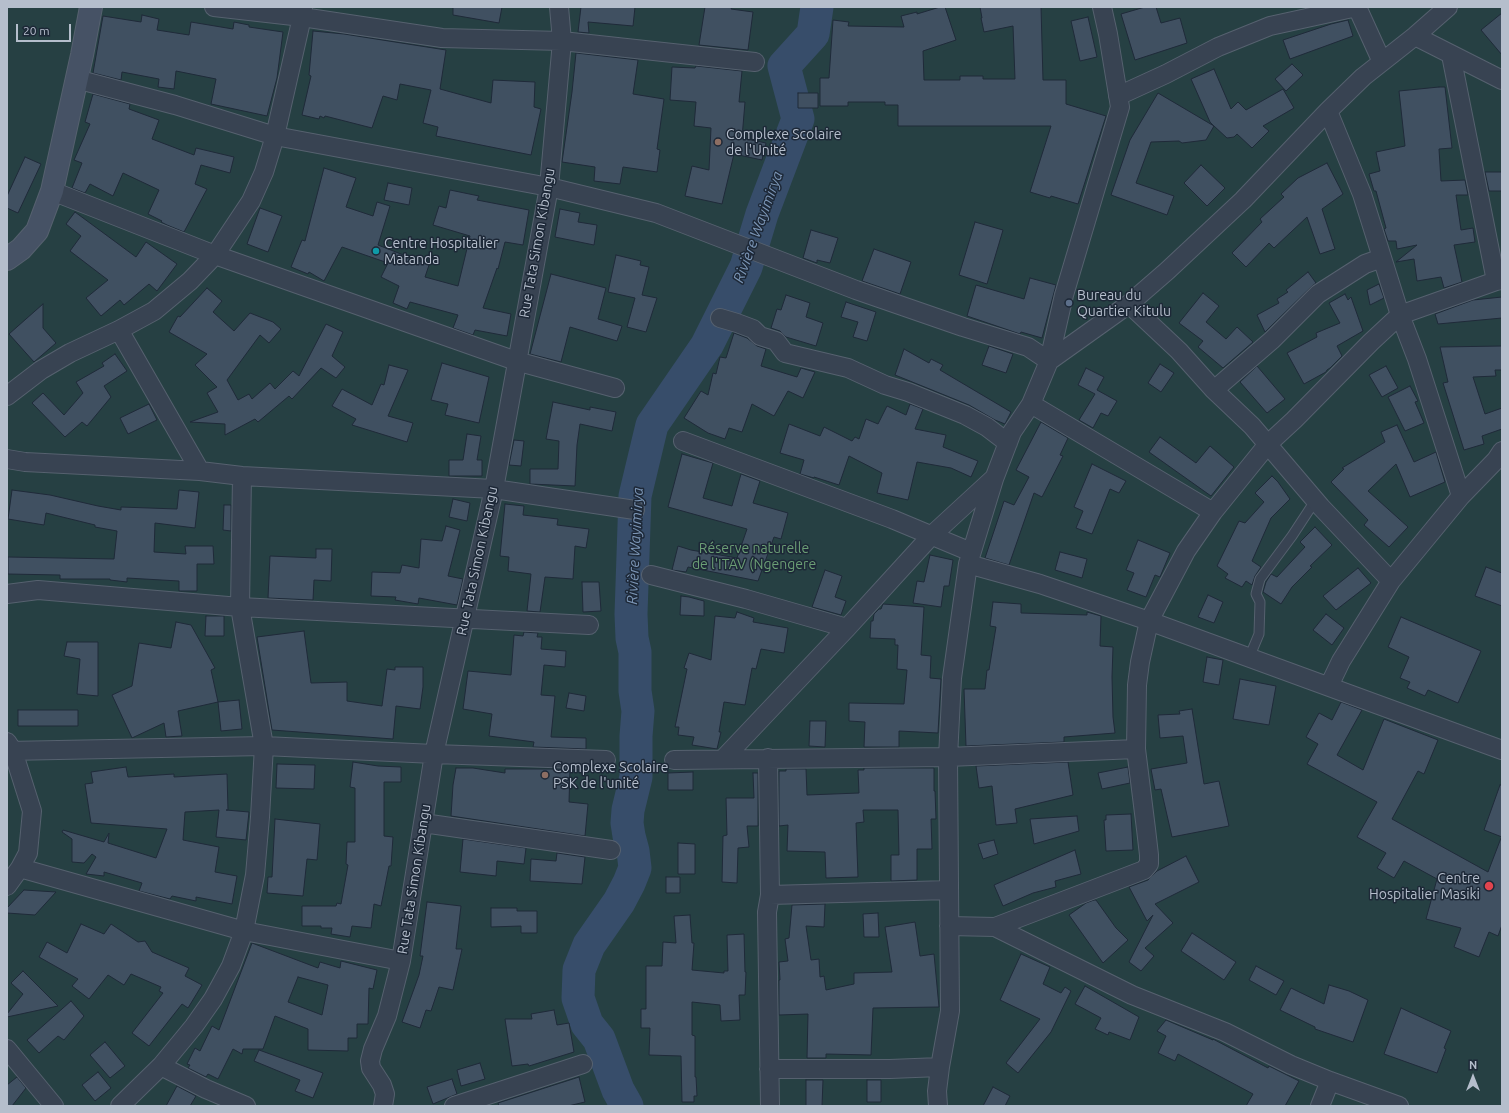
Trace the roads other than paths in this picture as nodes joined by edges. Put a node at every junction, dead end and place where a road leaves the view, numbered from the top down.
1 (90, 7) edge
2 (214, 7) edge
3 (559, 7) edge
4 (1102, 7) edge
5 (1448, 7) edge
6 (302, 12) edge
7 (1415, 36) junction
8 (562, 41) junction
9 (1451, 56) junction
10 (755, 62) dead end
11 (1382, 62) junction
12 (76, 79) junction
13 (1116, 80) junction
14 (1502, 80) edge
15 (1328, 111) junction
16 (275, 136) junction
17 (549, 187) junction
18 (52, 191) junction
19 (215, 255) junction
20 (1382, 258) junction
21 (7, 259) edge
22 (1499, 280) edge
23 (1129, 304) junction
24 (1400, 315) junction
25 (720, 318) dead end
26 (119, 330) junction
27 (516, 361) junction
28 (1049, 361) junction
29 (615, 388) dead end
30 (1214, 390) junction
31 (7, 396) edge
32 (1032, 404) junction
33 (683, 441) dead end
34 (1008, 444) junction
35 (1268, 444) junction
36 (1502, 451) edge
37 (7, 459) edge
38 (200, 471) junction
39 (242, 476) junction
40 (994, 479) junction
41 (494, 489) junction
42 (1461, 496) junction
43 (1315, 501) junction
44 (634, 510) dead end
45 (1213, 512) junction
46 (931, 536) junction
47 (970, 558) junction
48 (651, 575) dead end
49 (1391, 581) junction
50 (7, 594) edge
51 (240, 607) junction
52 (465, 618) junction
53 (1149, 621) junction
54 (589, 625) dead end
55 (847, 628) junction
56 (1249, 658) junction
57 (1329, 686) junction
58 (264, 746) junction
59 (9, 748) edge
60 (1136, 749) junction
61 (1502, 750) edge
62 (434, 754) junction
63 (948, 757) junction
64 (768, 758) junction
65 (723, 759) junction
66 (606, 760) dead end
67 (674, 760) dead end
68 (423, 823) junction
69 (611, 850) dead end
70 (20, 868) junction
71 (7, 886) edge
72 (949, 890) junction
73 (770, 895) junction
74 (949, 926) junction
75 (995, 927) junction
76 (244, 931) junction
77 (401, 961) junction
78 (7, 1049) edge
79 (583, 1064) dead end
80 (161, 1066) junction
81 (940, 1067) junction
82 (769, 1068) junction
83 (1330, 1081) junction
84 (54, 1106) edge
85 (120, 1106) edge
86 (246, 1106) edge
87 (383, 1106) edge
88 (454, 1106) edge
89 (770, 1106) edge
90 (938, 1106) edge
91 (1320, 1106) edge
92 (1399, 1106) edge

1 - 12 street
2 - 6 street
3 - 8 street, Rue Tata Simon Kibangu
4 - 13 street
5 - 7 street
6 - 8 street
6 - 16 street
7 - 9 street
7 - 11 street
8 - 10 street
8 - 17 street, Rue Tata Simon Kibangu
9 - 14 street
9 - 22 street
11 - 13 street
11 - 15 street
12 - 16 street
12 - 18 street
13 - 28 street
15 - 20 street
15 - 23 street
16 - 17 street
16 - 19 street
17 - 27 street, Rue Tata Simon Kibangu
17 - 28 street
18 - 19 street
18 - 21 street
19 - 26 street
19 - 27 street
20 - 24 street
20 - 30 street
22 - 24 street
23 - 28 street
23 - 30 street
24 - 35 street
24 - 42 street
25 - 34 street
26 - 31 street
26 - 38 street
27 - 29 street
27 - 41 street, Rue Tata Simon Kibangu
28 - 32 street
30 - 35 street
32 - 34 street
32 - 45 street
33 - 46 street
34 - 40 street
35 - 43 street
35 - 45 street
36 - 42 street
37 - 38 street
38 - 39 street
39 - 41 street
39 - 51 street
40 - 46 street
40 - 47 street
41 - 44 street
41 - 52 street, Rue Tata Simon Kibangu
42 - 49 street
43 - 49 street
43 - 56 lane
45 - 53 street
46 - 47 street
46 - 55 street
47 - 53 street
47 - 63 street
48 - 55 street
49 - 57 street
50 - 51 street
51 - 52 street
51 - 58 street
52 - 54 street
52 - 62 street, Rue Tata Simon Kibangu
53 - 56 street
53 - 60 street
55 - 65 street
56 - 57 street
57 - 61 street
58 - 59 street
58 - 62 street
58 - 76 street
59 - 70 street
60 - 63 street
60 - 75 street
62 - 66 street
62 - 68 street, Rue Tata Simon Kibangu
63 - 64 street
63 - 72 street
64 - 65 street
64 - 73 street
65 - 67 street
68 - 69 street
68 - 77 street, Rue Tata Simon Kibangu
70 - 71 street
70 - 76 street
72 - 73 street
72 - 74 street
73 - 82 street
74 - 75 street
74 - 81 street
75 - 83 street
76 - 77 street
76 - 80 street
77 - 87 street, Rue Tata Simon Kibangu
78 - 84 street
79 - 88 street
80 - 85 street
80 - 86 street
81 - 82 street
81 - 90 street
82 - 89 street
83 - 91 street
83 - 92 street

